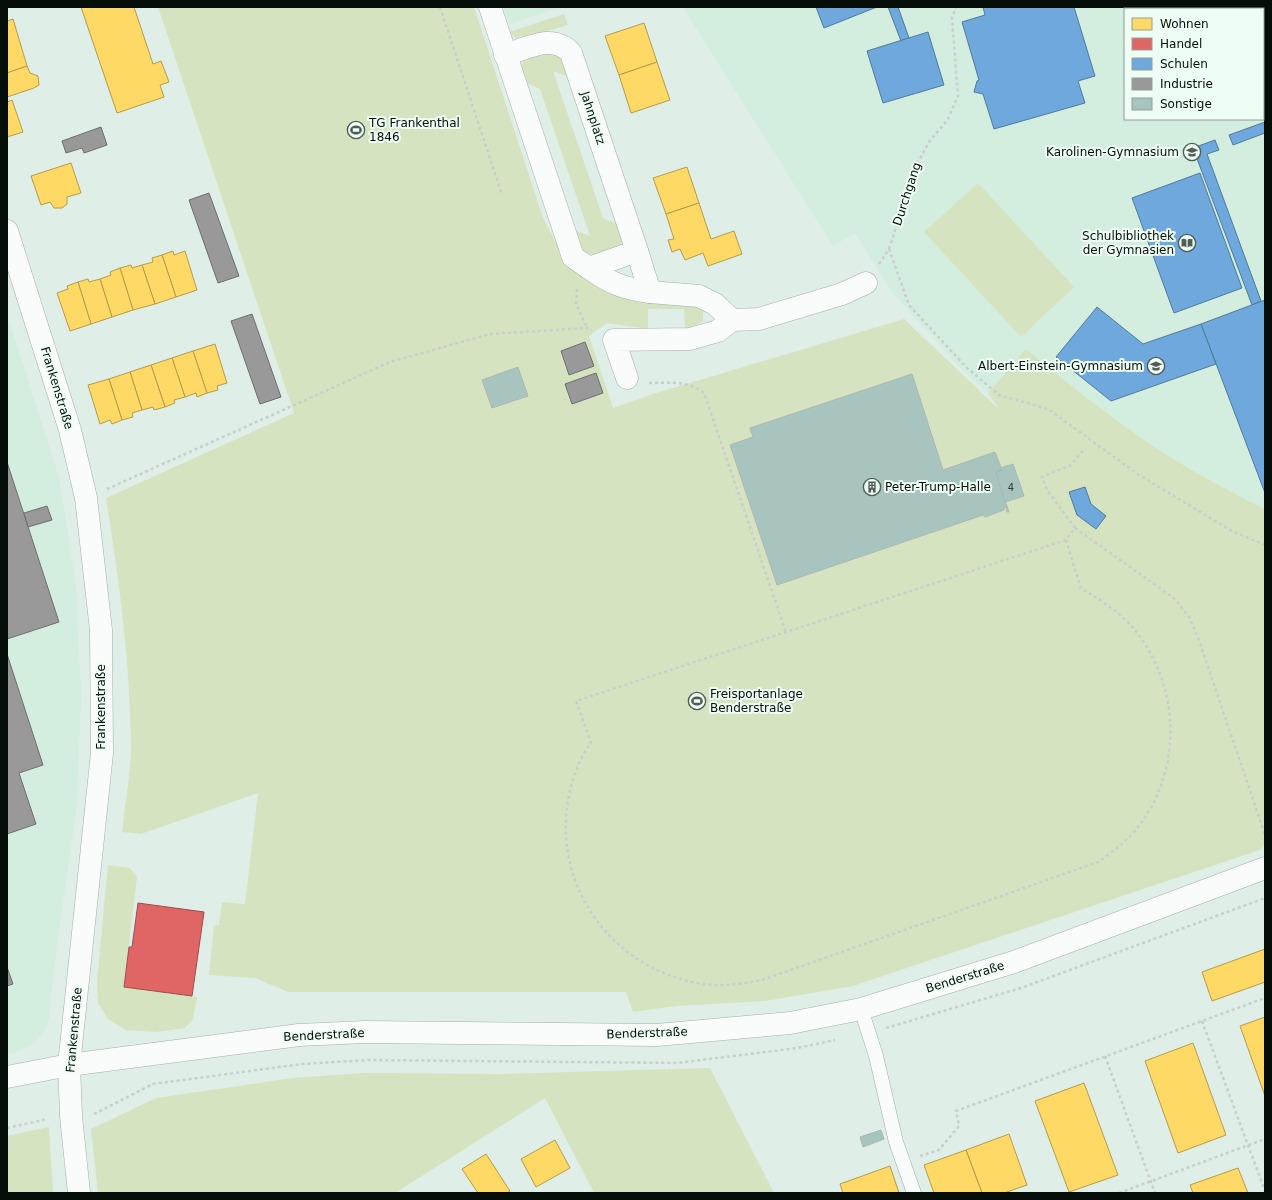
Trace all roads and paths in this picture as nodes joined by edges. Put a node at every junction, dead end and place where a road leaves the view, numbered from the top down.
1 (440, 7) edge
2 (490, 7) edge
3 (956, 7) edge
4 (506, 55) junction
5 (502, 195) dead end
6 (7, 232) edge
7 (889, 249) junction
8 (637, 251) junction
9 (589, 268) junction
10 (866, 283) joint
11 (650, 292) junction
12 (732, 320) junction
13 (588, 328) junction
14 (614, 340) junction
15 (627, 378) joint
16 (1085, 448) dead end
17 (86, 498) junction
18 (1076, 528) junction
19 (1066, 540) junction
20 (1265, 545) edge
21 (786, 632) junction
22 (1265, 836) edge
23 (1265, 868) edge
24 (1265, 998) edge
25 (861, 1009) junction
26 (1202, 1021) junction
27 (1105, 1056) junction
28 (70, 1065) junction
29 (7, 1077) edge
30 (71, 1116) junction
31 (7, 1128) edge
32 (1265, 1139) edge
33 (1248, 1146) junction
34 (904, 1163) junction
35 (1150, 1181) junction
36 (1265, 1192) edge
37 (79, 1193) edge
38 (914, 1193) edge
39 (1119, 1193) edge
40 (1155, 1193) edge

1 - 5 path
2 - 4 street
3 - 7 path, Durchgang
4 - 8 street, Jahnplatz
4 - 9 street
6 - 17 street, Frankenstraße
7 - 10 path, Durchgang
7 - 20 path
8 - 9 street
8 - 11 street, Jahnplatz
9 - 11 street
9 - 13 path
10 - 12 street
11 - 12 street
12 - 14 street
13 - 14 path
13 - 17 path
14 - 15 street
15 - 21 path
16 - 18 path
17 - 28 street, Frankenstraße
18 - 19 path
18 - 22 path
19 - 21 path
19 - 21 path
23 - 25 street, Benderstraße
24 - 26 path
25 - 28 street, Benderstraße
25 - 34 lane
26 - 27 path
26 - 33 path
27 - 34 path
27 - 35 path
28 - 29 street, Benderstraße
28 - 30 street, Frankenstraße
30 - 31 path
30 - 37 street, Frankenstraße
32 - 33 path
33 - 35 path
33 - 36 path
34 - 38 lane
35 - 39 path
35 - 40 path

